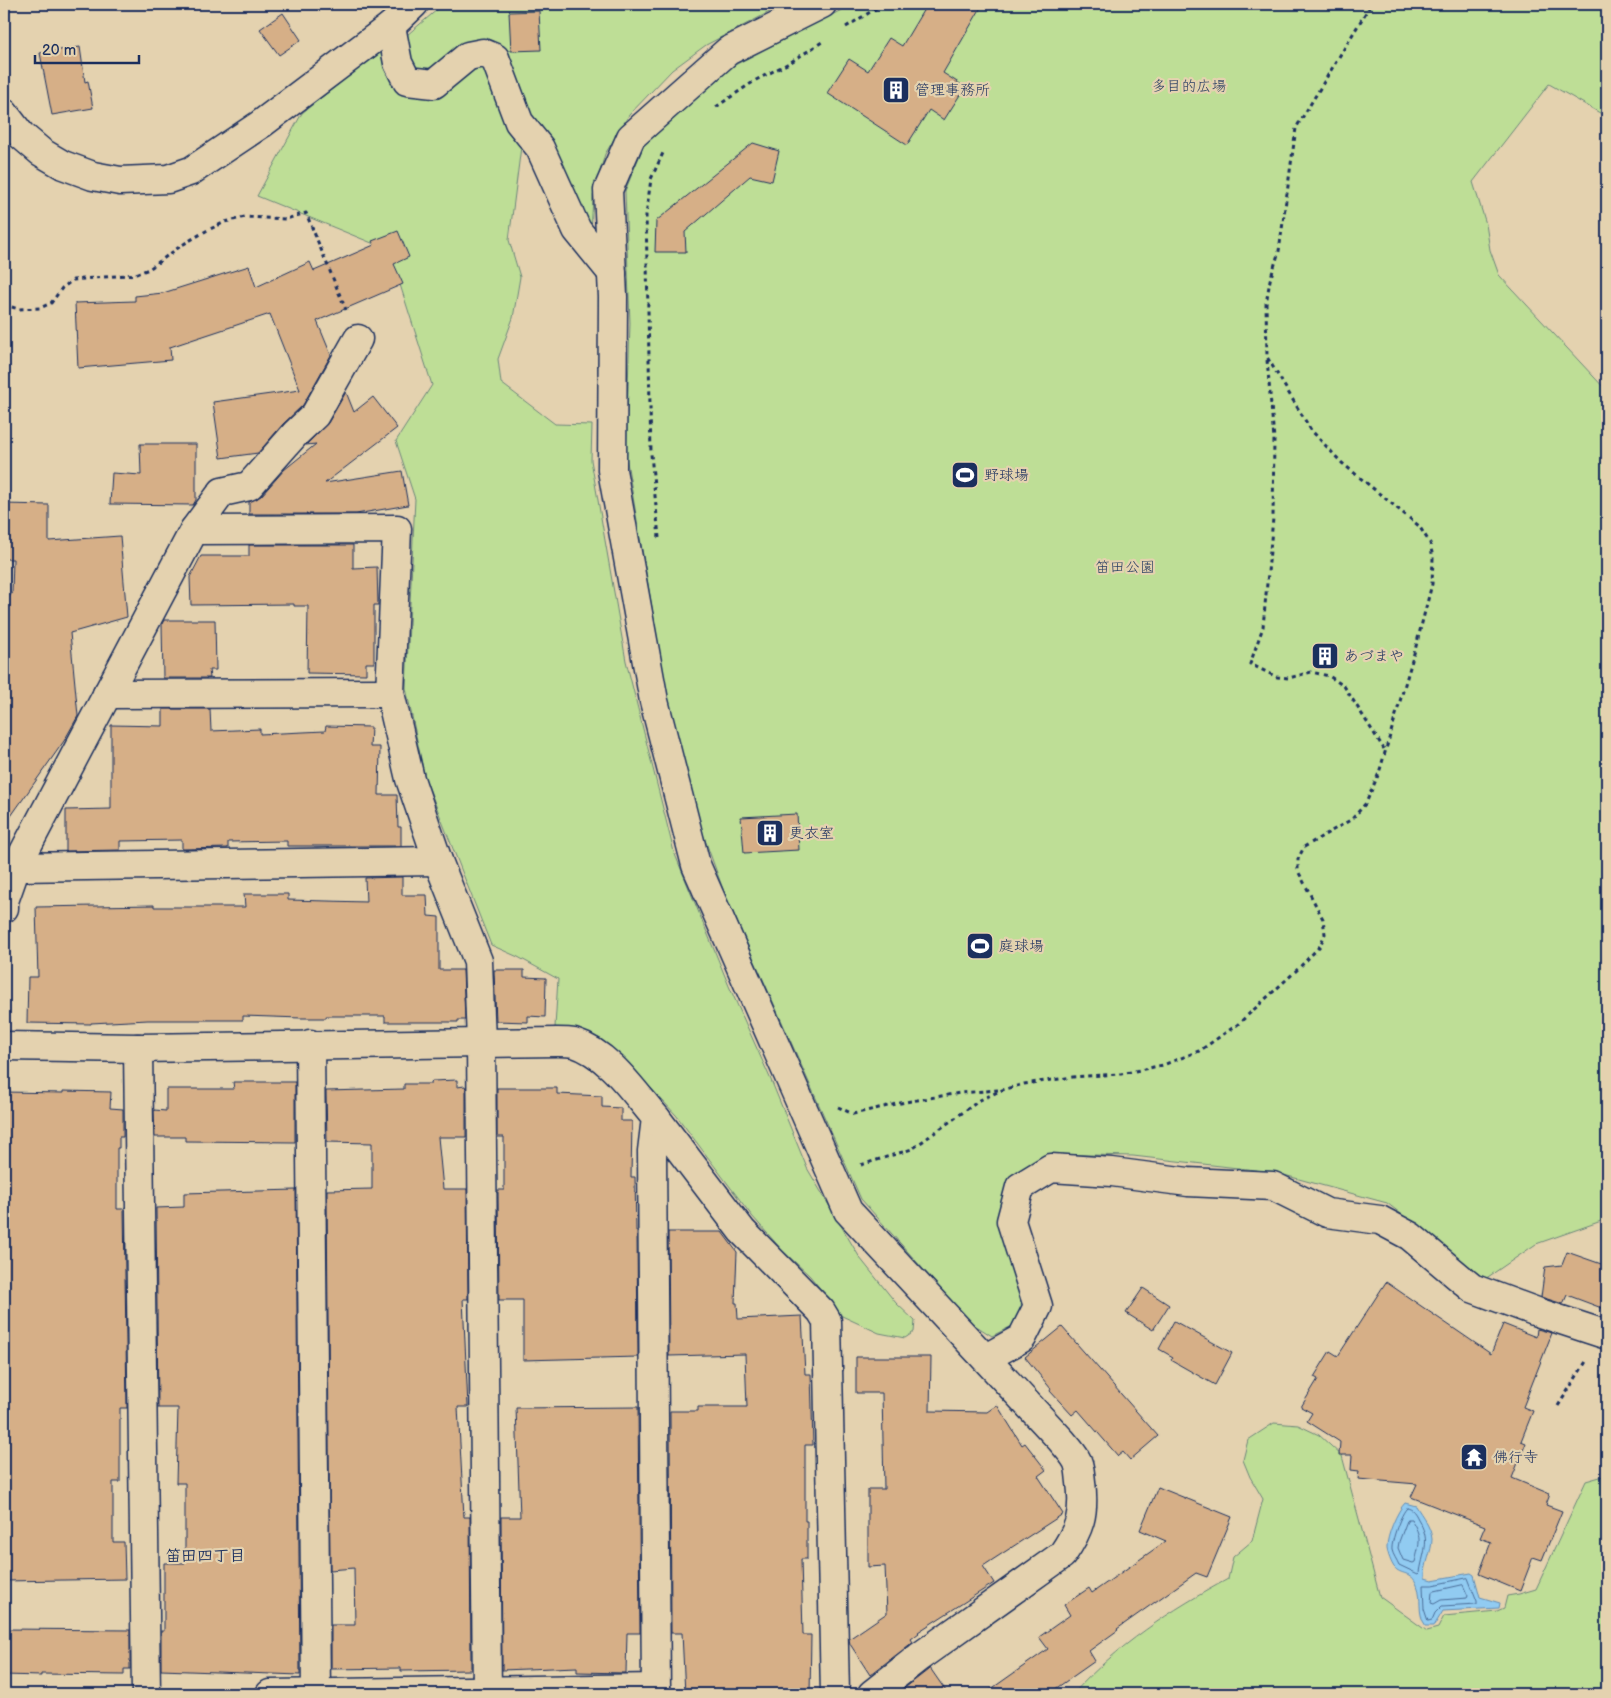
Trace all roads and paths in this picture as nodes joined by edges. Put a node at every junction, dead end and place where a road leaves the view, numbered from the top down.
1 (414, 4) edge
2 (822, 4) edge
3 (1371, 4) edge
4 (880, 6) dead end
5 (391, 26) junction
6 (842, 30) dead end
7 (827, 39) dead end
8 (708, 112) dead end
9 (4, 113) edge
10 (664, 151) dead end
11 (612, 273) junction
12 (4, 305) edge
13 (358, 339) joint
14 (1267, 357) junction
15 (194, 530) junction
16 (660, 546) dead end
17 (390, 693) junction
18 (107, 694) junction
19 (1384, 750) junction
20 (438, 861) junction
21 (16, 867) junction
22 (4, 908) edge
23 (481, 1043) junction
24 (310, 1044) junction
25 (4, 1046) edge
26 (138, 1048) junction
27 (1002, 1090) junction
28 (837, 1107) dead end
29 (656, 1118) junction
30 (832, 1174) junction
31 (1605, 1333) edge
32 (986, 1358) junction
33 (1558, 1406) dead end
34 (656, 1691) edge
35 (487, 1692) edge
36 (146, 1694) edge
37 (270, 1694) edge
38 (316, 1694) edge
39 (835, 1694) edge
40 (872, 1694) edge

1 - 5 street
2 - 11 street
3 - 14 path
4 - 6 path
5 - 9 street
5 - 11 street
7 - 8 path
10 - 16 path
11 - 30 street
12 - 13 path
13 - 15 street
14 - 19 path
14 - 19 path
15 - 17 street
15 - 18 street
17 - 18 street
17 - 20 street
18 - 21 street
19 - 27 path
20 - 21 street
20 - 23 street
21 - 22 street
23 - 24 street
23 - 29 street
23 - 35 street
24 - 26 street
24 - 38 street
25 - 26 street
26 - 36 street
27 - 28 path
27 - 30 path
29 - 34 street
29 - 39 street
30 - 32 street
31 - 32 street
31 - 33 path
32 - 40 street
34 - 35 street
35 - 38 street
37 - 38 street

